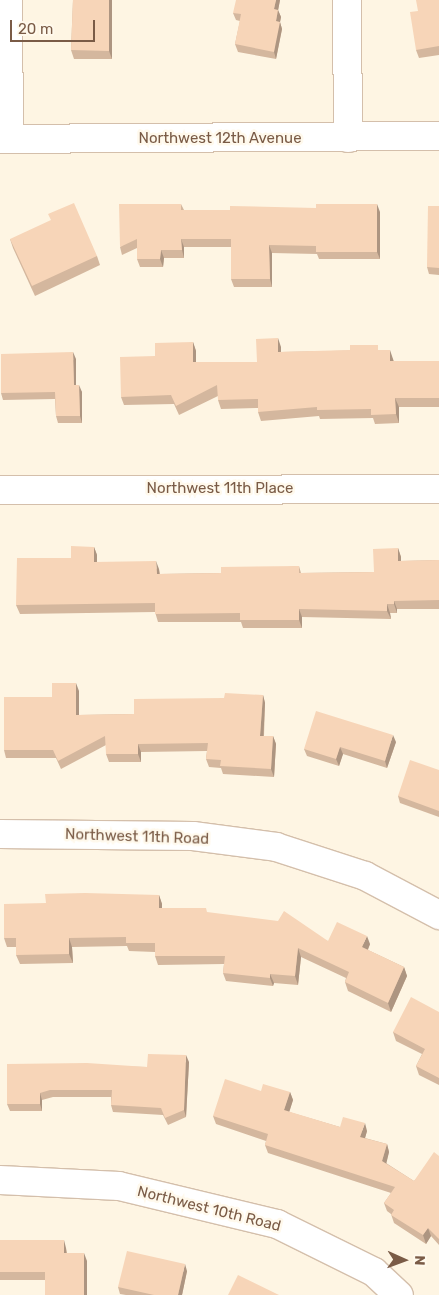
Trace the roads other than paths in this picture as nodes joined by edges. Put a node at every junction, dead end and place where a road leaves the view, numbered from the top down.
1 (8, 0) edge
2 (347, 0) edge
3 (439, 136) edge
4 (348, 138) junction
5 (4, 139) edge
6 (439, 489) edge
7 (0, 490) edge
8 (0, 834) edge
9 (439, 915) edge
10 (0, 1180) edge
11 (399, 1295) edge

1 - 5 street
2 - 4 street
3 - 4 street, Northwest 12th Avenue
4 - 5 street, Northwest 12th Avenue
6 - 7 street, Northwest 11th Place
8 - 9 street, Northwest 11th Road
10 - 11 street, Northwest 10th Road

